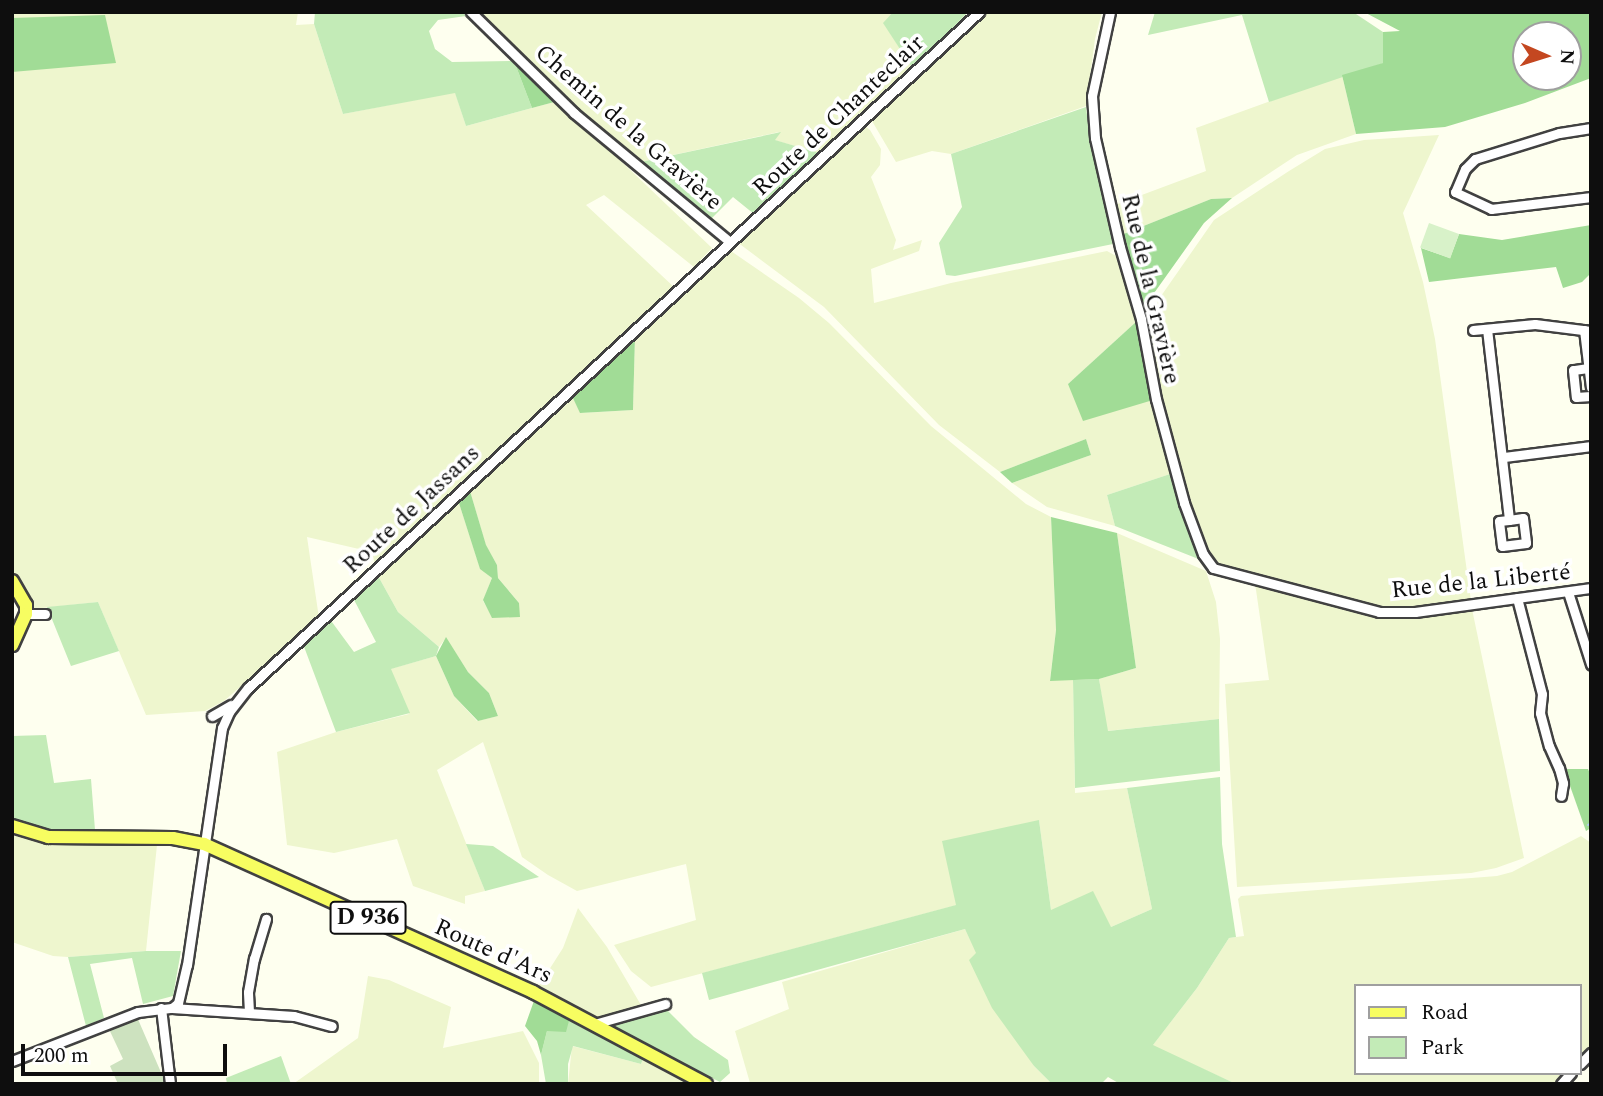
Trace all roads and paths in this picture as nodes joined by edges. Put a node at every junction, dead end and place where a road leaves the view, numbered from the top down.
1 (471, 12) edge
2 (979, 12) edge
3 (1110, 12) edge
4 (1591, 128) edge
5 (1591, 197) edge
6 (727, 245) junction
7 (1487, 329) junction
8 (1473, 330) dead end
9 (1587, 331) edge
10 (1588, 368) junction
11 (1591, 388) edge
12 (1591, 396) edge
13 (1591, 446) edge
14 (1504, 457) junction
15 (1509, 520) dead end
16 (1213, 568) joint
17 (12, 581) edge
18 (1591, 589) edge
19 (1568, 592) junction
20 (1517, 597) junction
21 (26, 614) junction
22 (45, 614) dead end
23 (12, 645) edge
24 (1591, 664) edge
25 (236, 703) junction
26 (212, 716) dead end
27 (1561, 796) dead end
28 (12, 826) edge
29 (204, 844) junction
30 (266, 919) dead end
31 (665, 1004) dead end
32 (161, 1008) junction
33 (172, 1008) junction
34 (249, 1012) junction
35 (594, 1024) junction
36 (332, 1026) dead end
37 (12, 1061) edge
38 (170, 1084) edge
39 (706, 1084) edge

1 - 6 street, Chemin de la Gravière
2 - 6 street, Route de Chanteclair
3 - 16 street, Rue de la Gravière
4 - 5 street
6 - 25 street, Route de Jassans
7 - 8 street
7 - 9 street
7 - 14 street
9 - 10 street
10 - 11 street
10 - 12 street
13 - 14 street
14 - 15 street
16 - 20 street, Rue de la Liberté
17 - 21 main road
18 - 19 street, Rue de la Liberté
19 - 20 street, Rue de la Liberté
19 - 24 street
20 - 27 street
21 - 22 street
21 - 23 main road
25 - 26 street
25 - 29 street, Route de Jassans
28 - 29 main road, Route d'Ars / D 936
29 - 33 street, Route de Jassans
29 - 35 main road, Route d'Ars / D 936
30 - 34 street
31 - 35 street
32 - 33 street
32 - 37 street
32 - 38 street
33 - 34 street
34 - 36 street
35 - 39 main road, Route d'Ars / D 936

